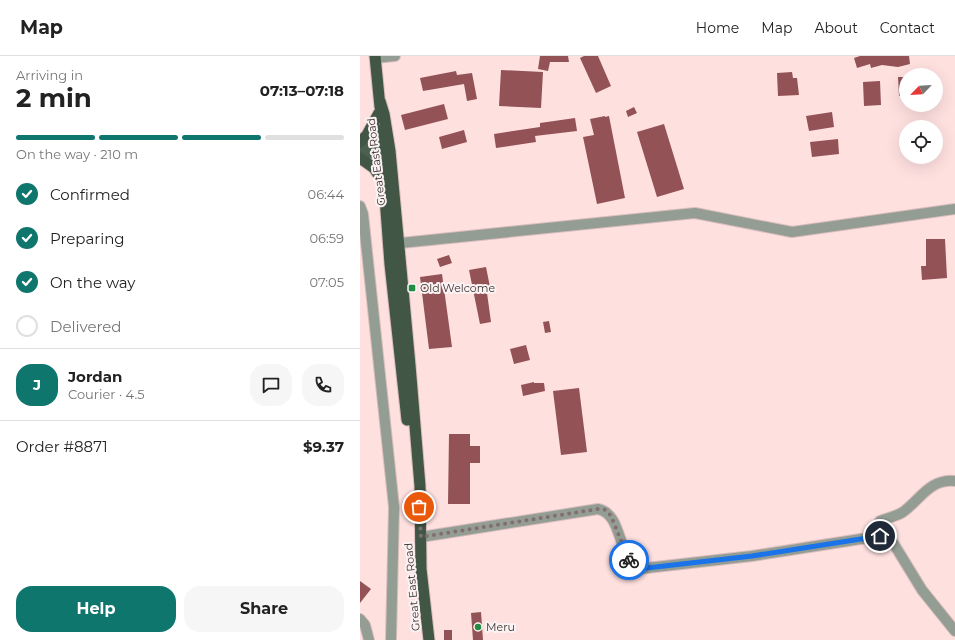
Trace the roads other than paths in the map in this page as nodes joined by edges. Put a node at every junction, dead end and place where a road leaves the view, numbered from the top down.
1 (395, 56) edge
2 (375, 57) edge
3 (380, 101) junction
4 (379, 113) junction
5 (360, 142) edge
6 (360, 146) edge
7 (385, 146) junction
8 (360, 157) edge
9 (384, 182) junction
10 (360, 206) edge
11 (955, 209) edge
12 (393, 243) junction
13 (955, 481) edge
14 (880, 521) junction
15 (421, 537) junction
16 (360, 619) edge
17 (955, 631) edge
18 (369, 640) edge
19 (391, 640) edge
20 (429, 640) edge

1 - 2 street
2 - 3 highway
3 - 4 highway, Great East Road
3 - 7 highway, Great East Road
4 - 5 highway
4 - 7 highway, Great East Road
6 - 7 main road
7 - 8 main road
7 - 9 highway, Great East Road
7 - 12 highway, Great East Road
8 - 9 highway
9 - 12 highway, Great East Road
10 - 19 street
11 - 12 street
12 - 15 highway, Great East Road
13 - 14 street
14 - 15 street
14 - 17 street
15 - 20 highway, Great East Road
16 - 18 street

